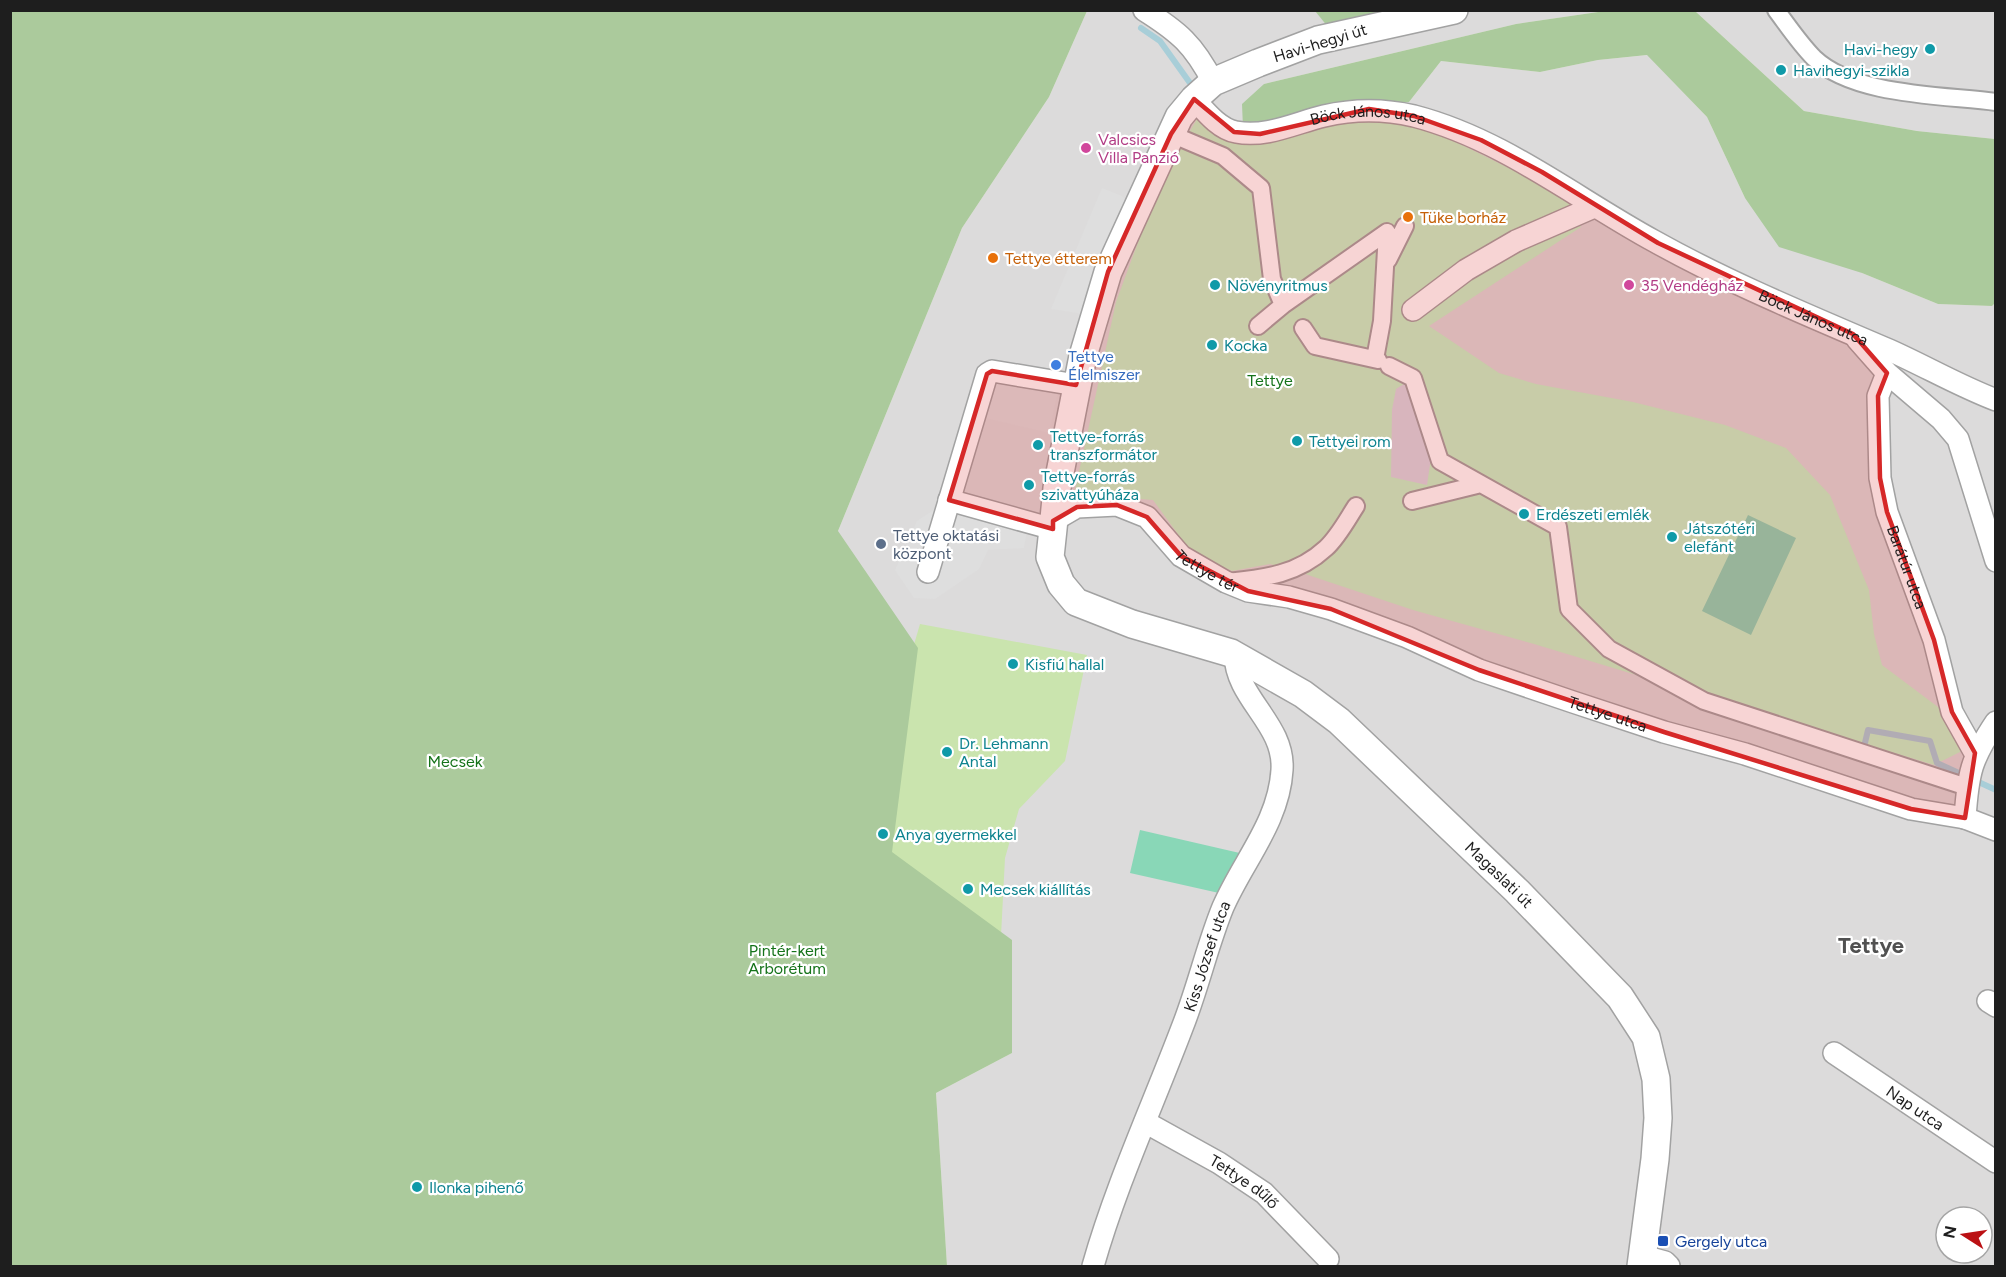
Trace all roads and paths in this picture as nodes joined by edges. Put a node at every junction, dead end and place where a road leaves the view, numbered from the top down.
1 (1144, 10) edge
2 (1454, 10) edge
3 (1776, 10) edge
4 (1204, 96) junction
5 (1995, 102) edge
6 (1171, 134) junction
7 (1594, 207) junction
8 (1405, 226) dead end
9 (1385, 266) junction
10 (1283, 305) junction
11 (1413, 310) dead end
12 (1258, 326) dead end
13 (1303, 328) dead end
14 (1853, 334) junction
15 (1381, 362) junction
16 (1887, 373) junction
17 (1076, 385) junction
18 (1995, 400) edge
19 (1481, 484) junction
20 (949, 500) junction
21 (1412, 501) dead end
22 (1356, 506) dead end
23 (1988, 510) edge
24 (1053, 525) junction
25 (1995, 561) edge
26 (928, 572) dead end
27 (1226, 582) junction
28 (1235, 655) junction
29 (1995, 722) edge
30 (1970, 774) junction
31 (1965, 818) junction
32 (1995, 830) edge
33 (1834, 1053) dead end
34 (1145, 1122) junction
35 (1995, 1162) edge
36 (1328, 1258) dead end
37 (1642, 1261) edge
38 (1093, 1266) edge
39 (1669, 1266) edge

1 - 4 street, Böck János utca
2 - 4 street, Havi-hegyi út
3 - 5 street
4 - 6 street
4 - 7 street, Böck János utca
6 - 10 street
6 - 17 street
7 - 11 street
7 - 14 street, Böck János utca
8 - 9 street
9 - 10 street
9 - 15 street
10 - 12 street
13 - 15 street
14 - 16 street, Böck János utca
14 - 18 street
15 - 19 street
16 - 23 street, Böck János utca
16 - 30 street, Barátúr utca
17 - 20 street
17 - 24 street
19 - 21 street
19 - 30 street
20 - 24 street
20 - 26 street
22 - 27 street, Tettye tér
23 - 25 street, Böck János utca
24 - 27 street, Tettye tér
24 - 28 street, Magaslati út
27 - 31 street, Tettye utca
28 - 34 street, Kiss József utca
28 - 37 street, Magaslati út
29 - 30 street
30 - 31 street
31 - 32 street, Tettye utca
33 - 35 street, Nap utca
34 - 36 street, Tettye dűlő
34 - 38 street, Kiss József utca
37 - 39 street

